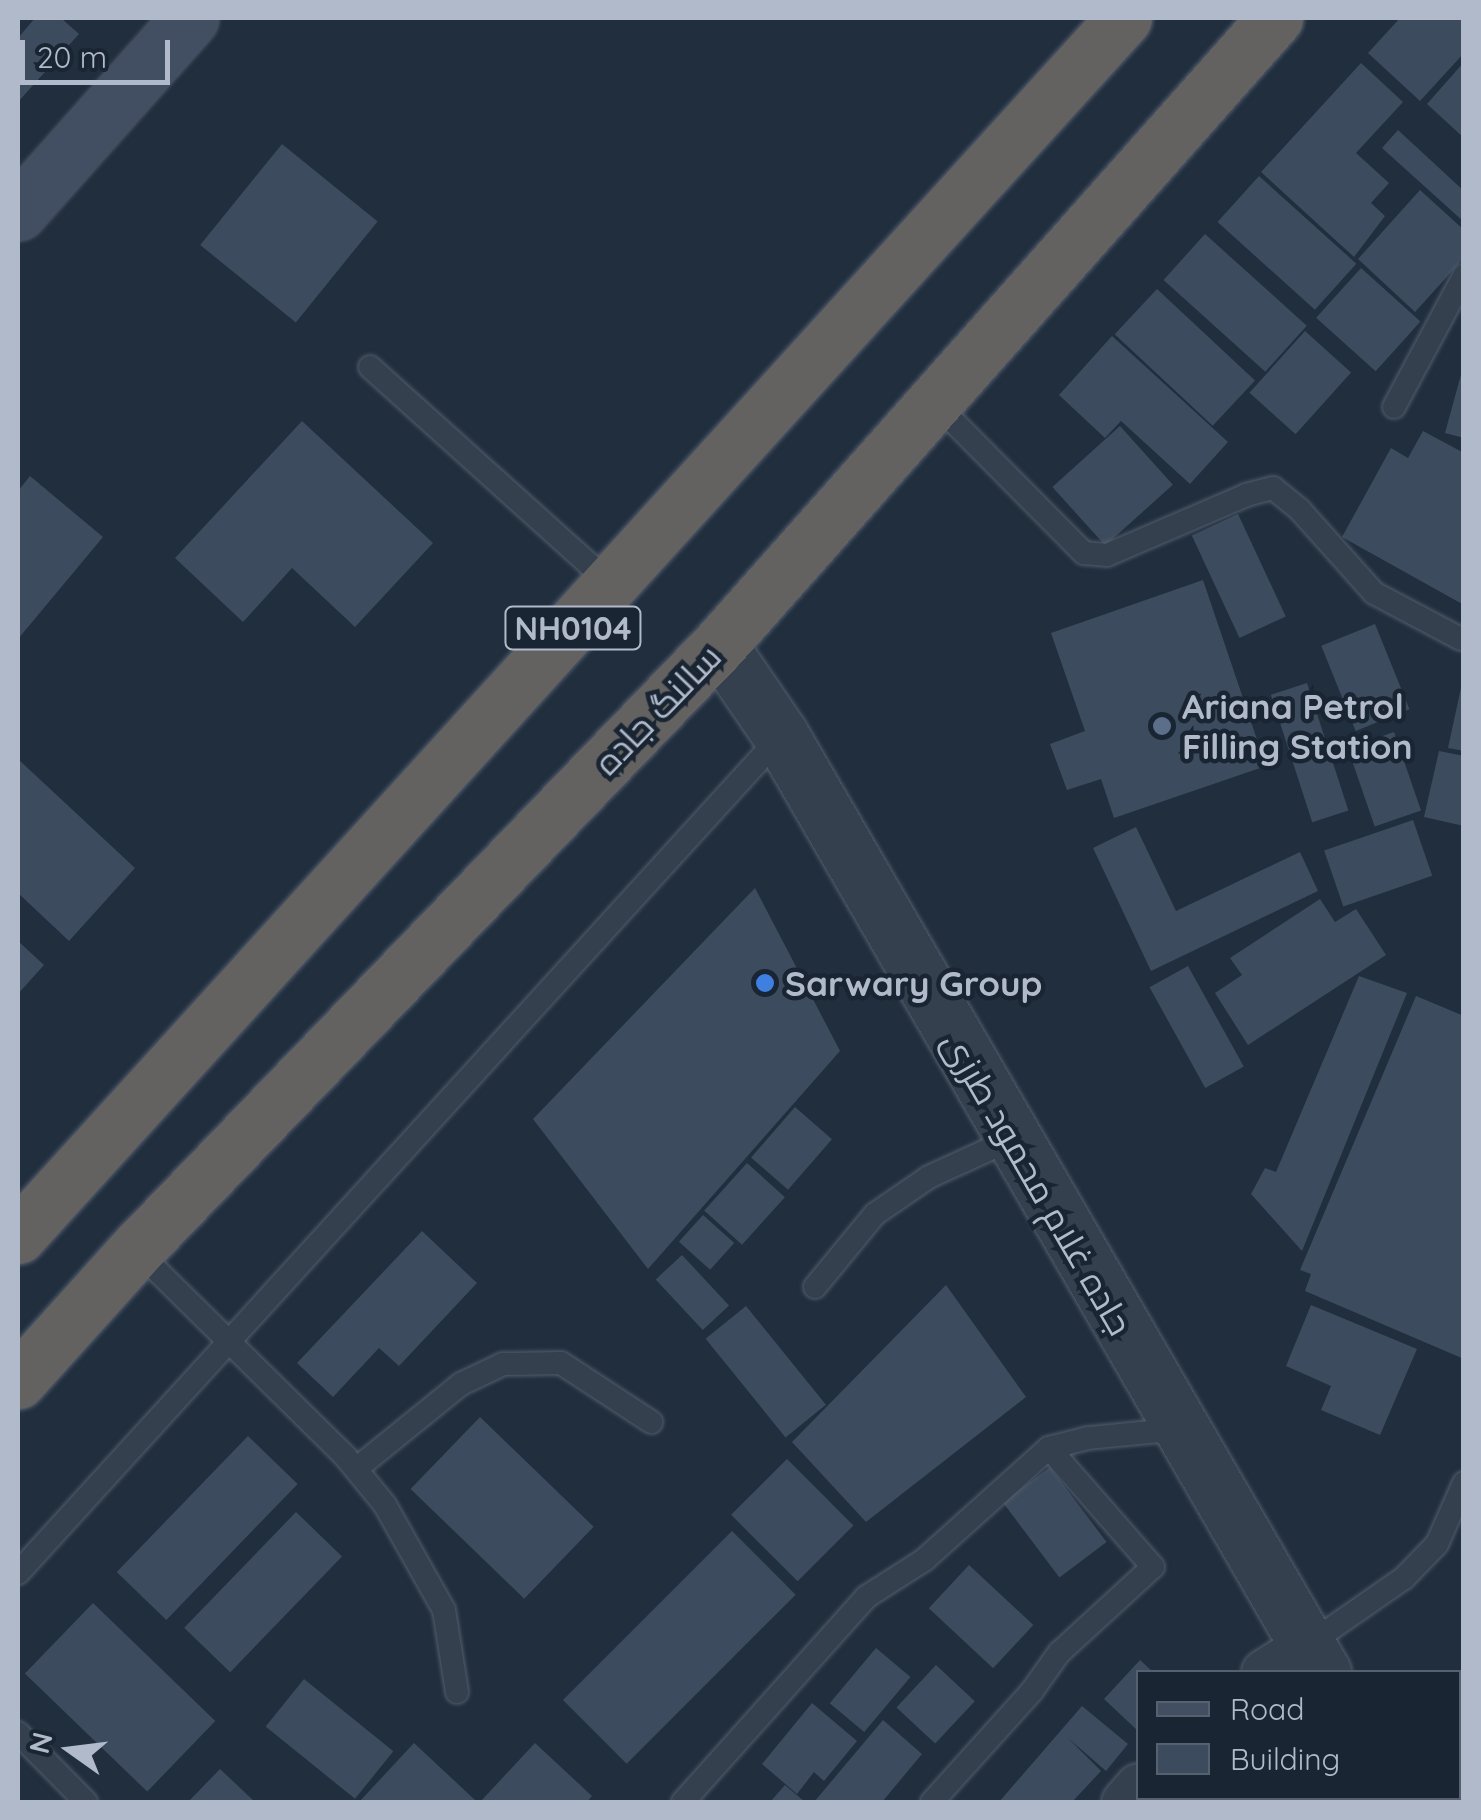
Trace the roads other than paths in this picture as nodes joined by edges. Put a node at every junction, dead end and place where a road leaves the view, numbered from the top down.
1 (190, 18) edge
2 (1124, 18) edge
3 (1275, 18) edge
4 (22, 202) edge
5 (1464, 276) edge
6 (370, 367) dead end
7 (934, 402) junction
8 (1394, 407) dead end
9 (612, 585) junction
10 (1461, 639) edge
11 (719, 644) junction
12 (781, 736) junction
13 (1012, 1139) junction
14 (18, 1236) edge
15 (136, 1250) junction
16 (815, 1287) dead end
17 (229, 1341) junction
18 (18, 1381) edge
19 (651, 1422) dead end
20 (1180, 1429) junction
21 (1049, 1448) junction
22 (356, 1469) junction
23 (1464, 1483) edge
24 (18, 1573) edge
25 (1298, 1663) edge
26 (457, 1692) dead end
27 (18, 1733) edge
28 (86, 1802) edge
29 (682, 1802) edge
30 (932, 1802) edge

1 - 4 main road
2 - 9 highway, NH0104
3 - 7 highway, سالنگ جاده / NH0104
5 - 8 lane
6 - 9 lane
7 - 10 lane
7 - 11 highway, سالنگ جاده / NH0104
9 - 14 highway, NH0104
11 - 12 street, جاده غلام‌ محمود طرزی
11 - 15 highway, سالنگ جاده / NH0104
12 - 13 street, جاده غلام‌ محمود طرزی
12 - 17 lane
13 - 16 lane
13 - 20 street, جاده غلام‌ محمود طرزی
15 - 17 lane
15 - 18 highway, سالنگ جاده / NH0104
17 - 22 lane
17 - 24 lane
19 - 22 lane
20 - 21 lane
20 - 25 street, جاده غلام‌ محمود طرزی
21 - 29 lane
21 - 30 lane
22 - 26 lane
23 - 25 lane
27 - 28 lane

